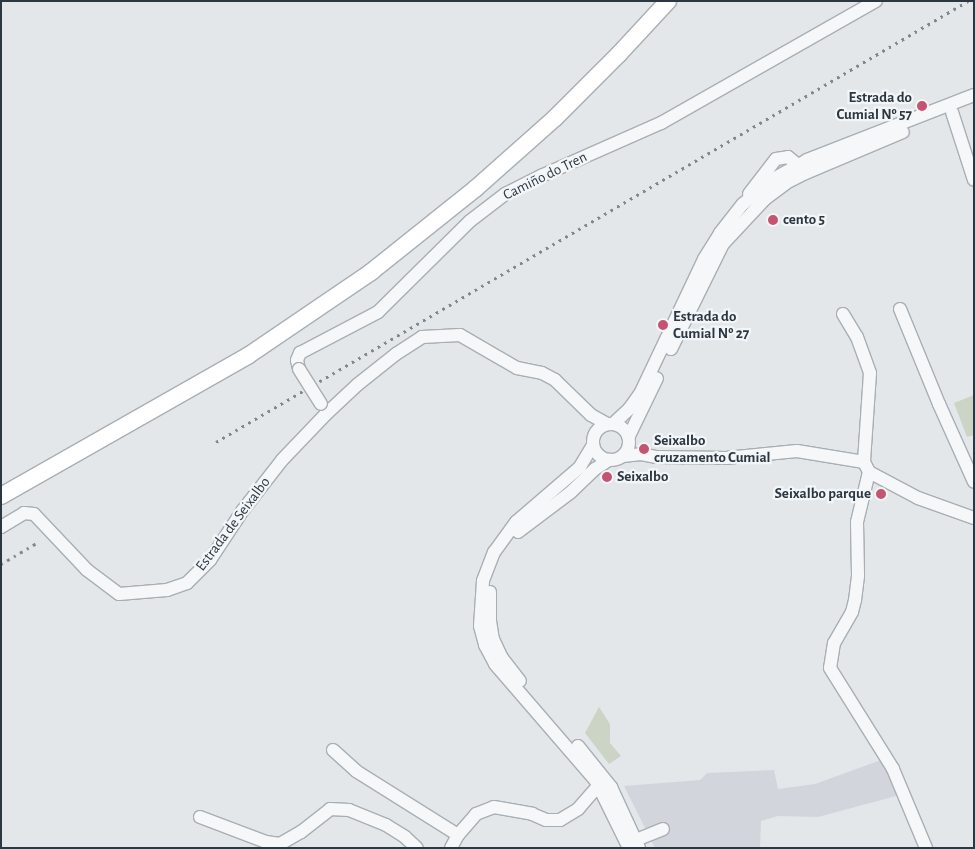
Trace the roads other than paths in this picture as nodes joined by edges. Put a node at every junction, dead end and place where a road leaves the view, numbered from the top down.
1 (668, 1) edge
2 (876, 1) edge
3 (974, 95) edge
4 (974, 103) edge
5 (952, 112) junction
6 (845, 156) junction
7 (771, 164) junction
8 (798, 167) junction
9 (778, 180) junction
10 (974, 180) edge
11 (743, 204) junction
12 (724, 244) junction
13 (900, 309) dead end
14 (843, 314) dead end
15 (323, 409) junction
16 (591, 415) junction
17 (610, 424) junction
18 (593, 440) junction
19 (627, 446) junction
20 (609, 460) junction
21 (867, 467) junction
22 (974, 482) edge
23 (1, 496) edge
24 (974, 518) edge
25 (1, 527) edge
26 (333, 750) dead end
27 (601, 788) junction
28 (200, 817) dead end
29 (663, 829) dead end
30 (458, 835) junction
31 (635, 845) edge
32 (418, 848) edge
33 (451, 848) edge
34 (926, 848) edge

1 - 23 main road
2 - 15 street, Camiño do Tren, bridge
3 - 8 street
4 - 5 street
5 - 6 street
5 - 10 street
6 - 8 street
6 - 12 street
7 - 8 street
7 - 9 street
7 - 11 street
8 - 9 street
9 - 11 street
9 - 12 street
11 - 17 street
12 - 19 street
13 - 22 street
14 - 21 street
15 - 16 street, Estrada de Seixalbo
15 - 25 street, Estrada de Seixalbo
16 - 17 street
16 - 18 street
17 - 18 street
17 - 19 street
18 - 20 street
18 - 27 street
19 - 20 street
19 - 21 street
20 - 31 street
21 - 24 street
21 - 34 street
26 - 30 street
27 - 30 street
27 - 31 street
28 - 32 street
29 - 31 street
30 - 33 street

